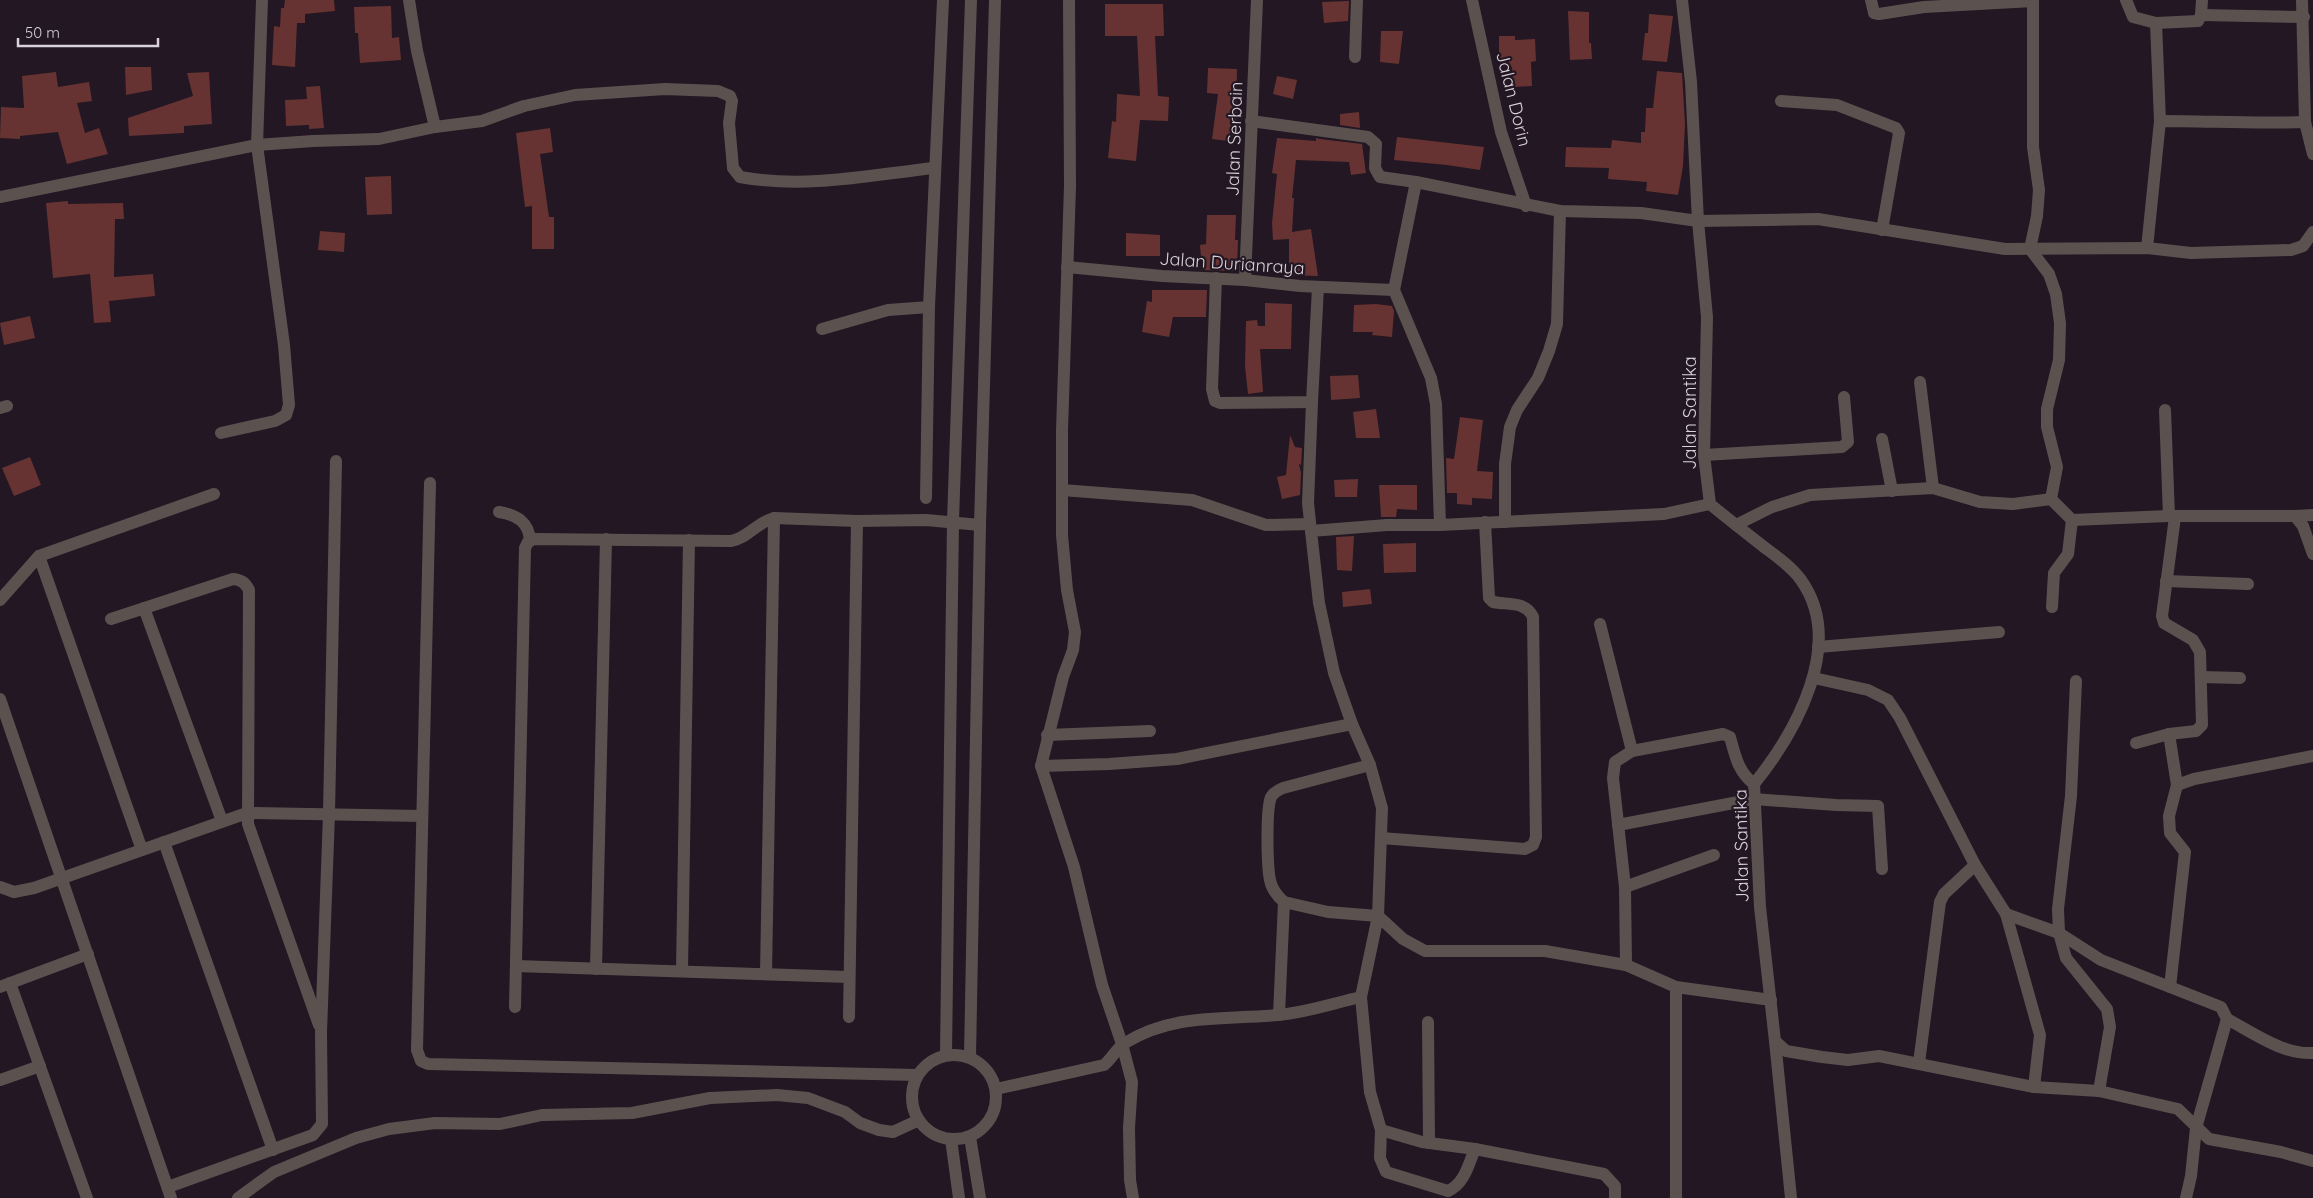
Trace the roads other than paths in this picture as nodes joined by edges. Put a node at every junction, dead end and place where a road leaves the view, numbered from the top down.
1 (262, 0) edge
2 (409, 0) edge
3 (943, 0) edge
4 (971, 0) edge
5 (995, 0) edge
6 (1069, 0) edge
7 (1257, 0) edge
8 (1357, 0) edge
9 (1472, 0) edge
10 (1682, 0) edge
11 (1871, 0) edge
12 (2126, 0) edge
13 (2202, 0) edge
14 (2302, 0) edge
15 (2033, 1) edge
16 (2201, 15) junction
17 (2304, 17) junction
18 (2156, 23) junction
19 (1355, 57) dead end
20 (1781, 101) dead end
21 (1251, 121) junction
22 (2160, 121) junction
23 (2305, 122) junction
24 (435, 127) junction
25 (257, 145) junction
26 (2313, 154) edge
27 (934, 168) junction
28 (1416, 182) junction
29 (0, 197) edge
30 (1526, 206) junction
31 (1560, 211) junction
32 (1698, 221) junction
33 (1882, 230) junction
34 (2313, 232) edge
35 (2147, 248) junction
36 (2030, 249) junction
37 (1068, 267) junction
38 (1216, 278) junction
39 (1244, 280) junction
40 (1318, 287) junction
41 (1394, 290) junction
42 (929, 307) junction
43 (822, 329) dead end
44 (1920, 382) dead end
45 (1844, 397) dead end
46 (1312, 402) junction
47 (2165, 410) dead end
48 (221, 434) dead end
49 (1882, 439) dead end
50 (1704, 456) junction
51 (336, 461) dead end
52 (430, 483) dead end
53 (1933, 488) junction
54 (1062, 490) junction
55 (1892, 491) junction
56 (214, 494) dead end
57 (926, 498) dead end
58 (2051, 500) junction
59 (1710, 504) junction
60 (499, 512) dead end
61 (2313, 515) edge
62 (2294, 516) junction
63 (2172, 517) junction
64 (774, 518) junction
65 (2072, 520) junction
66 (857, 521) junction
67 (953, 521) junction
68 (1485, 522) junction
69 (1504, 522) junction
70 (980, 525) junction
71 (1440, 525) junction
72 (1736, 525) junction
73 (1310, 528) junction
74 (606, 539) junction
75 (689, 540) junction
76 (530, 541) junction
77 (2313, 554) edge
78 (39, 556) junction
79 (2166, 581) junction
80 (2248, 584) dead end
81 (0, 600) edge
82 (2052, 607) dead end
83 (144, 608) junction
84 (111, 619) dead end
85 (1600, 624) dead end
86 (1999, 632) dead end
87 (1818, 647) junction
88 (1814, 678) junction
89 (2201, 678) junction
90 (2240, 678) dead end
91 (2076, 681) dead end
92 (0, 699) edge
93 (1352, 724) junction
94 (1150, 731) dead end
95 (2169, 734) junction
96 (1047, 735) junction
97 (2136, 743) dead end
98 (1632, 751) junction
99 (2313, 756) edge
100 (1370, 765) junction
101 (1042, 766) junction
102 (1754, 784) junction
103 (2176, 784) junction
104 (1754, 799) junction
105 (247, 812) junction
106 (329, 814) junction
107 (422, 816) junction
108 (222, 821) junction
109 (1618, 825) junction
110 (1382, 838) junction
111 (164, 842) junction
112 (142, 850) junction
113 (1714, 855) dead end
114 (1975, 865) junction
115 (1882, 869) dead end
116 (62, 879) junction
117 (0, 887) edge
118 (1626, 887) junction
119 (1284, 902) junction
120 (2006, 914) junction
121 (1378, 916) junction
122 (2058, 933) junction
123 (88, 954) junction
124 (516, 966) junction
125 (1626, 966) junction
126 (596, 969) junction
127 (682, 971) junction
128 (766, 974) junction
129 (849, 976) junction
130 (5, 985) edge
131 (2170, 987) junction
132 (1676, 988) junction
133 (1361, 997) junction
134 (1770, 1000) junction
135 (515, 1007) dead end
136 (1279, 1015) junction
137 (849, 1017) dead end
138 (2227, 1019) junction
139 (1428, 1022) dead end
140 (321, 1032) junction
141 (1775, 1041) junction
142 (1122, 1044) junction
143 (2313, 1053) edge
144 (946, 1054) junction
145 (970, 1057) junction
146 (1919, 1063) junction
147 (40, 1066) junction
148 (917, 1075) junction
149 (0, 1080) edge
150 (2034, 1087) junction
151 (996, 1089) junction
152 (2099, 1091) junction
153 (919, 1120) junction
154 (2196, 1128) junction
155 (1380, 1130) junction
156 (970, 1137) junction
157 (951, 1140) junction
158 (1428, 1143) junction
159 (1475, 1149) junction
160 (274, 1150) junction
161 (2313, 1161) edge
162 (170, 1193) edge
163 (87, 1198) edge
164 (238, 1198) edge
165 (960, 1198) edge
166 (980, 1198) edge
167 (1133, 1198) edge
168 (1615, 1198) edge
169 (1676, 1198) edge
170 (1791, 1198) edge
171 (2186, 1198) edge

1 - 25 street
2 - 24 street
3 - 27 street
4 - 67 street
5 - 70 street
6 - 37 street
7 - 21 street, Jalan Serbain
8 - 19 street
9 - 30 street, Jalan Dorin
10 - 32 street, Jalan Santika
11 - 15 street
12 - 18 street
13 - 16 street
14 - 17 street
15 - 36 street
16 - 17 street
16 - 18 street
17 - 23 street
18 - 22 street
20 - 33 street
21 - 28 street
21 - 39 street, Jalan Serbain
22 - 23 street
22 - 35 street
23 - 26 street
24 - 25 street
24 - 27 street
25 - 29 street
25 - 48 street
27 - 42 street
28 - 30 street
28 - 41 street
30 - 31 street
31 - 32 street
31 - 69 street
32 - 33 street
32 - 50 street, Jalan Santika
33 - 36 street
34 - 35 street
35 - 36 street
36 - 58 street
37 - 38 street, Jalan Durianraya
37 - 54 street
38 - 39 street, Jalan Durianraya
38 - 46 street
39 - 40 street, Jalan Durianraya
40 - 41 street, Jalan Durianraya
40 - 46 street
41 - 71 street
42 - 43 street
42 - 57 street
44 - 53 street
45 - 50 street
46 - 73 street
47 - 63 street
49 - 55 street
50 - 59 street, Jalan Santika
51 - 106 street
52 - 107 street
53 - 55 street
53 - 58 street
54 - 73 street
54 - 96 street
55 - 72 street
56 - 78 street
58 - 65 street
59 - 69 street
59 - 72 street, Jalan Santika
60 - 76 street
61 - 62 street
62 - 63 street
62 - 77 street
63 - 65 street
63 - 79 street
64 - 66 street
64 - 75 street
64 - 128 street
65 - 82 street
66 - 67 street
66 - 129 street
67 - 70 street
67 - 144 street
68 - 69 street
68 - 71 street
68 - 110 street
70 - 145 street
71 - 73 street
72 - 87 street, Jalan Santika
73 - 93 street
74 - 75 street
74 - 76 street
74 - 126 street
75 - 127 street
76 - 124 street
78 - 81 street
78 - 112 street
79 - 80 street
79 - 89 street
83 - 84 street
83 - 105 street
83 - 108 street
85 - 98 street
86 - 87 street
87 - 88 street, Jalan Santika
88 - 102 street, Jalan Santika
88 - 114 street
89 - 90 street
89 - 95 street
91 - 122 street
92 - 116 street
93 - 100 street
93 - 101 street
94 - 96 street
95 - 97 street
95 - 103 street
96 - 101 street
98 - 102 street
98 - 109 street
99 - 103 street
100 - 110 street
100 - 119 street
101 - 142 street
102 - 104 street, Jalan Santika
103 - 131 street
104 - 109 street
104 - 115 street
104 - 134 street, Jalan Santika
105 - 106 street
105 - 108 street
105 - 140 street
106 - 107 street
106 - 140 street
107 - 148 street
108 - 111 street
109 - 118 street
110 - 121 street
111 - 112 street
111 - 160 street
112 - 116 street
113 - 118 street
114 - 120 street
114 - 146 street
116 - 117 street
116 - 123 street
118 - 125 street
119 - 121 street
119 - 136 street
120 - 122 street
120 - 150 street
121 - 125 street
121 - 133 street
122 - 131 street
122 - 152 street
123 - 130 street
123 - 162 street
124 - 126 street
124 - 135 street
125 - 132 street
126 - 127 street
127 - 128 street
128 - 129 street
129 - 137 street
130 - 147 street
131 - 138 street
132 - 134 street
132 - 169 street
133 - 136 street
133 - 155 street
134 - 141 street, Jalan Santika
136 - 142 street
138 - 143 street
138 - 154 street
139 - 158 street
140 - 160 street
141 - 146 street
141 - 170 street, Jalan Santika
142 - 151 street
142 - 167 street
144 - 145 street
144 - 148 street
145 - 151 street
146 - 150 street
147 - 149 street
147 - 163 street
148 - 153 street
150 - 152 street
151 - 156 street
152 - 154 street
153 - 157 street
153 - 164 street
154 - 161 street
154 - 171 street
155 - 158 street
155 - 159 street
156 - 157 street
156 - 166 street
157 - 165 street
158 - 159 street
159 - 168 street
160 - 162 street

